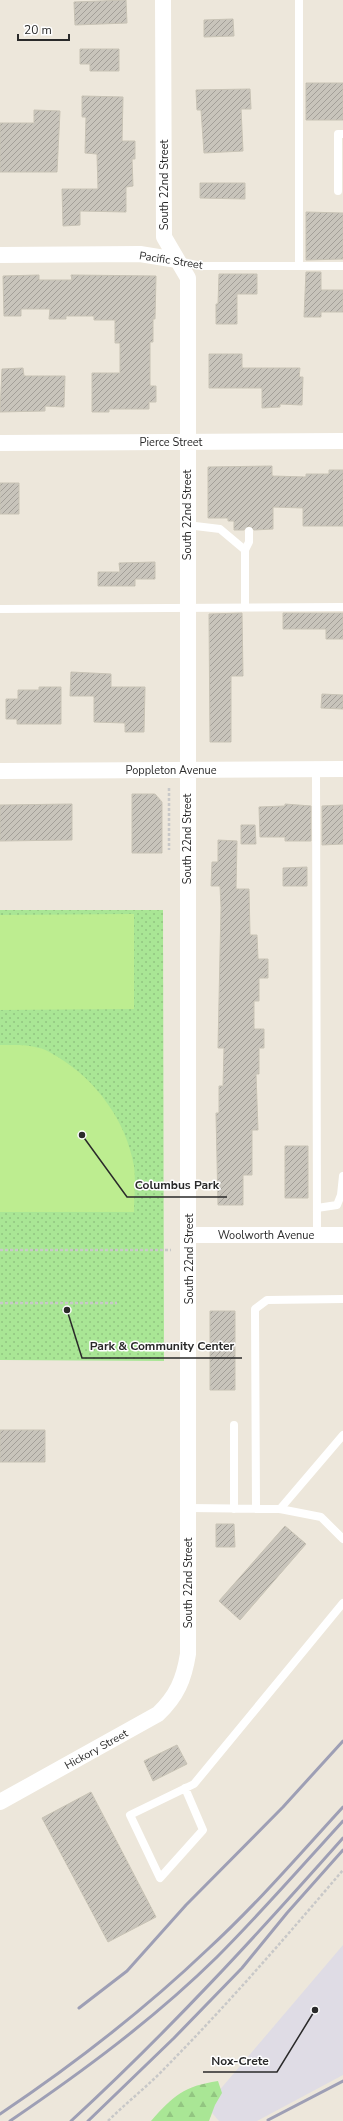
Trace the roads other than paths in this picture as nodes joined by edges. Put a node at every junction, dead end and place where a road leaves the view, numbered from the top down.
1 (163, 0) edge
2 (299, 0) edge
3 (343, 134) edge
4 (338, 191) dead end
5 (0, 255) edge
6 (177, 260) junction
7 (299, 266) junction
8 (343, 266) edge
9 (343, 441) edge
10 (187, 442) junction
11 (0, 443) edge
12 (187, 525) junction
13 (249, 531) dead end
14 (245, 550) junction
15 (343, 607) edge
16 (187, 608) junction
17 (245, 608) junction
18 (0, 609) edge
19 (316, 769) junction
20 (343, 769) edge
21 (187, 770) junction
22 (0, 771) edge
23 (343, 1176) edge
24 (317, 1208) junction
25 (190, 1235) junction
26 (343, 1235) edge
27 (317, 1236) junction
28 (343, 1299) edge
29 (234, 1425) dead end
30 (343, 1435) edge
31 (188, 1508) junction
32 (234, 1509) junction
33 (256, 1509) junction
34 (280, 1509) junction
35 (343, 1539) edge
36 (343, 1603) edge
37 (181, 1684) joint
38 (185, 1788) junction
39 (0, 1802) edge

1 - 6 street, South 22nd Street
2 - 7 lane
3 - 4 lane
5 - 6 street, Pacific Street
6 - 7 lane, Pacific Street
6 - 10 street, South 22nd Street
7 - 8 lane, Pacific Street
9 - 10 street, Pierce Street
10 - 11 street, Pierce Street
10 - 12 street, South 22nd Street
12 - 14 lane
12 - 16 street, South 22nd Street
13 - 14 lane
14 - 17 lane
15 - 17 lane
16 - 17 lane
16 - 18 lane
16 - 21 street, South 22nd Street
19 - 20 street, Poppleton Avenue
19 - 21 street, Poppleton Avenue
19 - 24 lane
21 - 22 street, Poppleton Avenue
21 - 25 street, South 22nd Street
23 - 24 lane
24 - 27 lane
25 - 27 street, Woolworth Avenue
25 - 31 street, South 22nd Street
26 - 27 street, Woolworth Avenue
28 - 33 lane
29 - 32 lane
30 - 34 lane
31 - 32 lane
31 - 37 street, South 22nd Street
32 - 33 lane
33 - 34 lane
34 - 35 lane
36 - 38 lane
37 - 39 street, Hickory Street
38 - 38 lane

